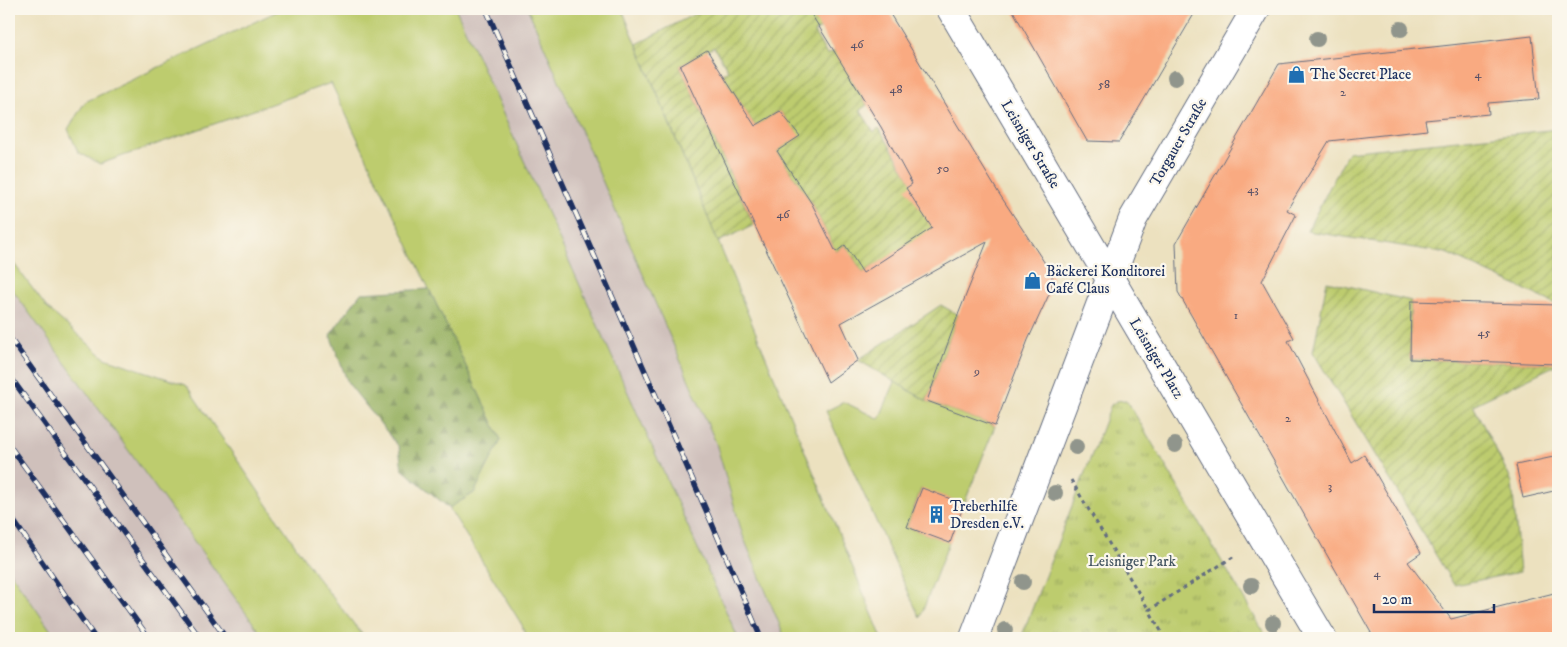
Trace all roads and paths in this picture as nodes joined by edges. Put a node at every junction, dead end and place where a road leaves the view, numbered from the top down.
1 (951, 9) edge
2 (1256, 9) edge
3 (1111, 280) junction
4 (1048, 442) junction
5 (1262, 538) junction
6 (1149, 610) junction
7 (974, 638) edge
8 (1165, 638) edge
9 (1322, 638) edge

1 - 3 street, Leisniger Straße
2 - 3 street, Torgauer Straße
3 - 4 street
3 - 5 street, Leisniger Platz
4 - 6 path
4 - 7 street
5 - 6 path
5 - 9 street, Leisniger Platz
6 - 8 path

